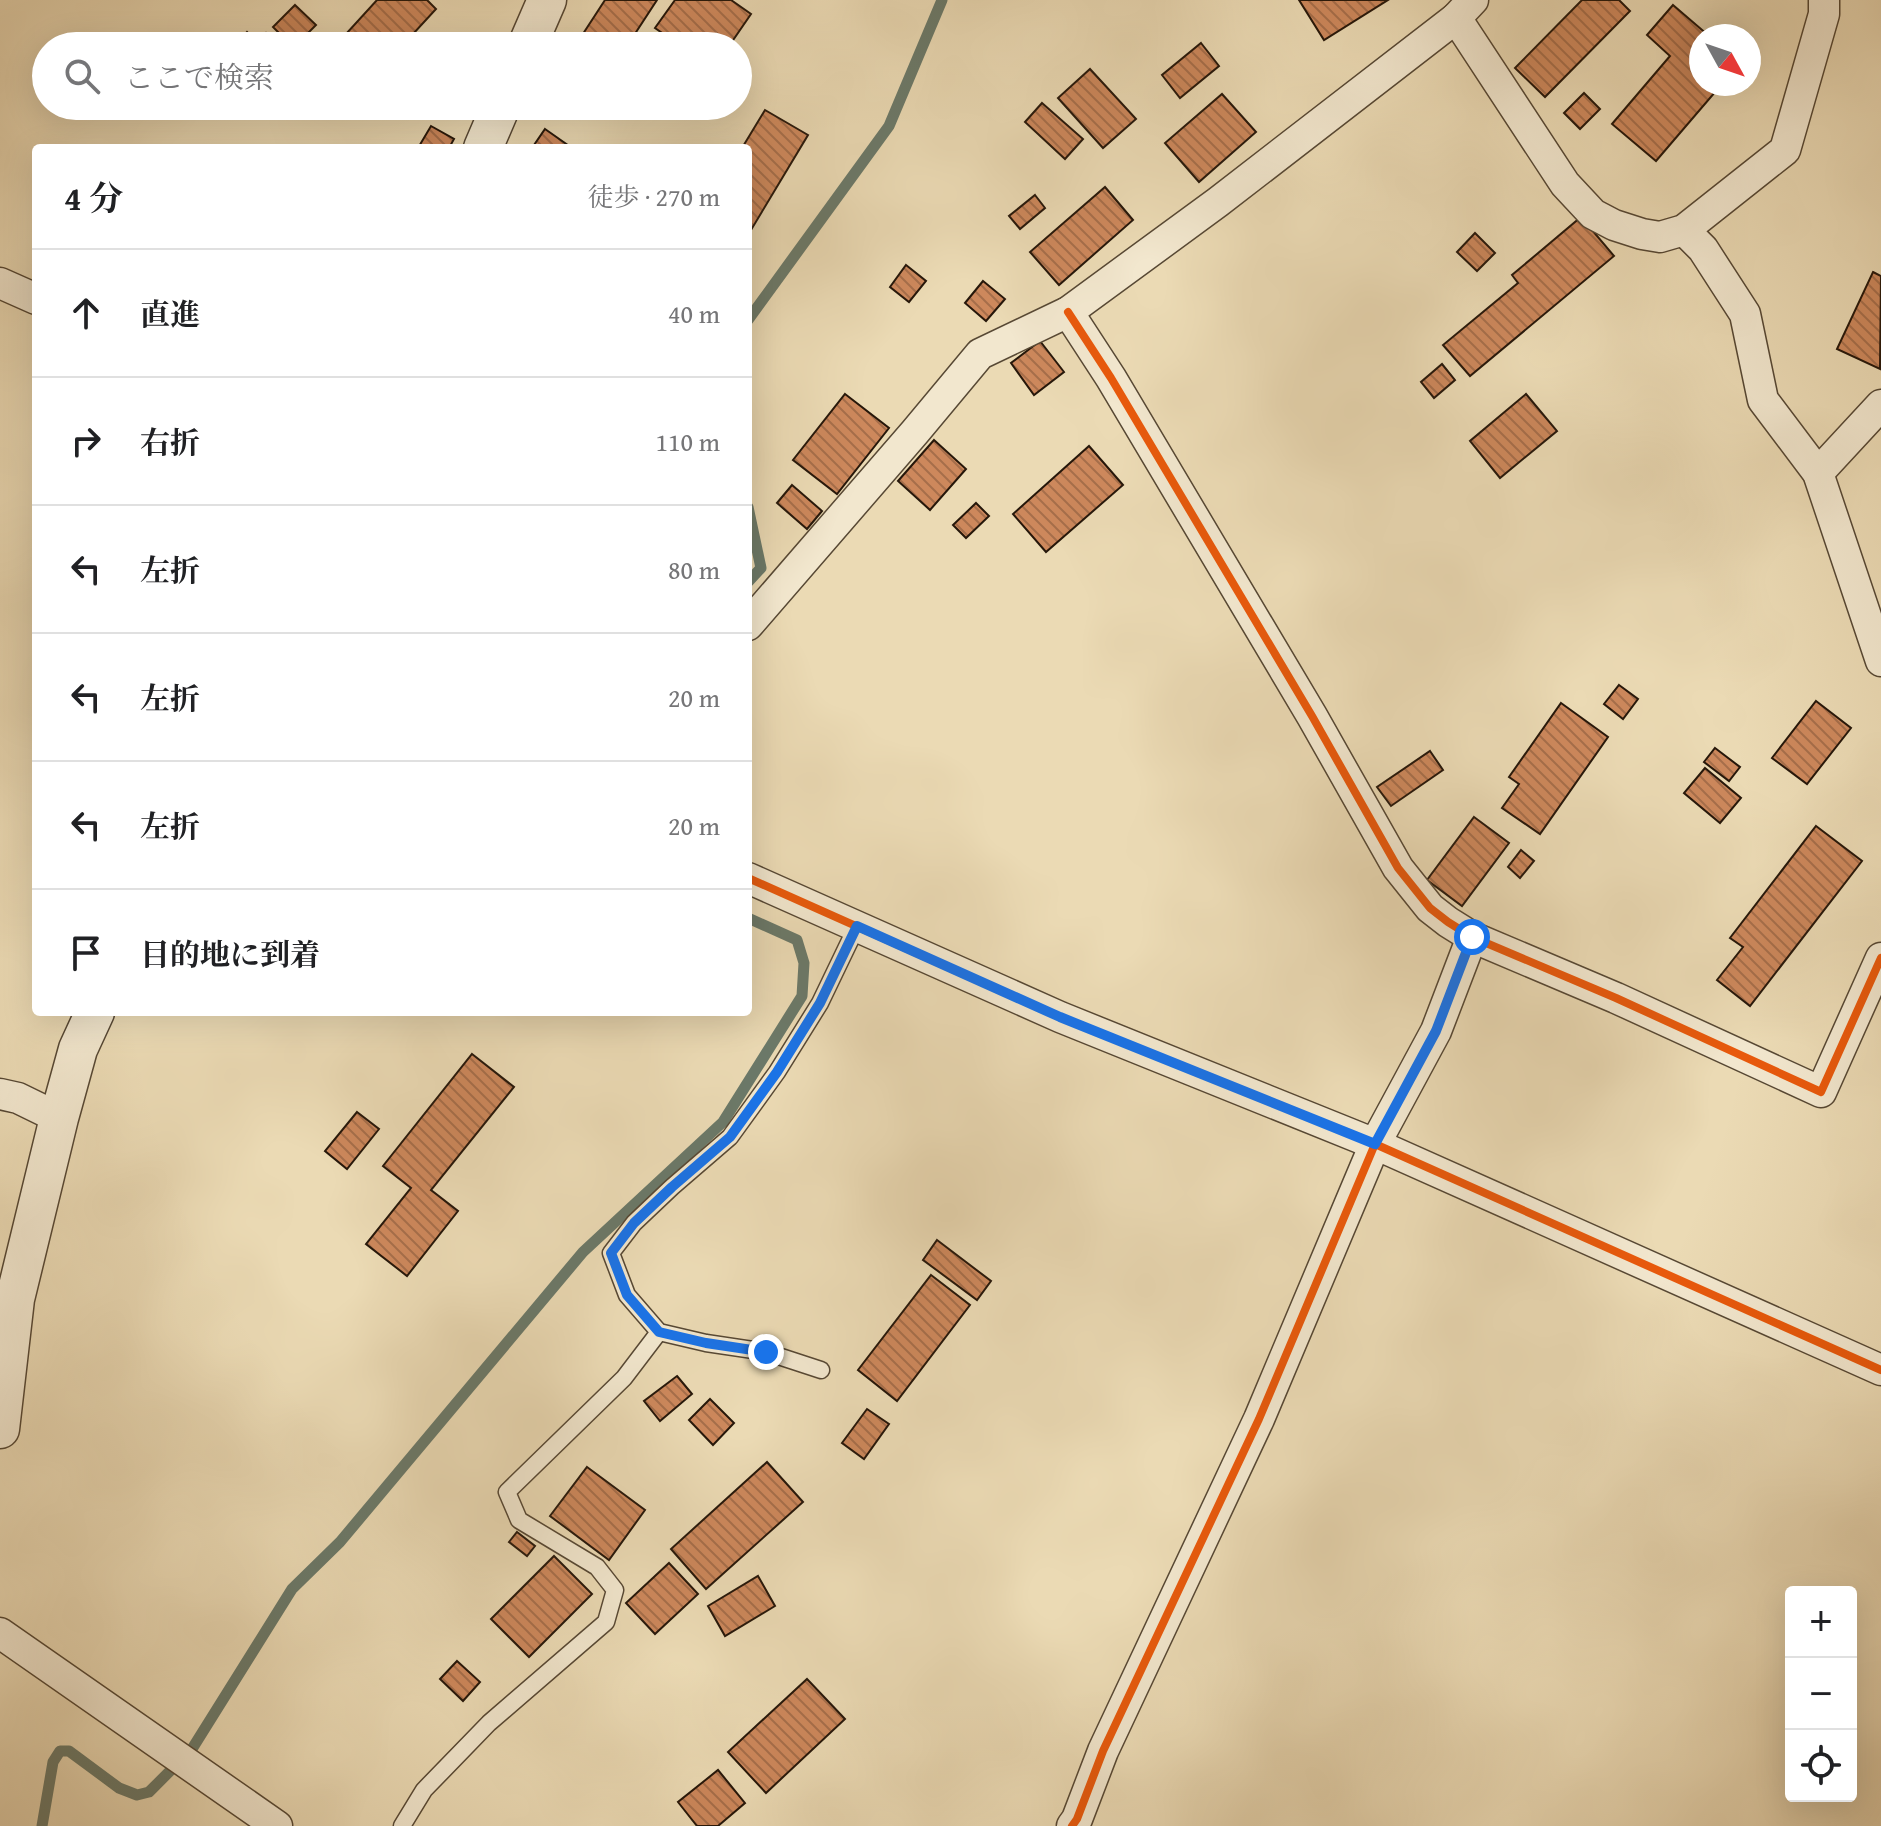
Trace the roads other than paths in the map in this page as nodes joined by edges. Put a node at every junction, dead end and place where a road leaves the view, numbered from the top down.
1 (547, 0) edge
2 (1824, 0) edge
3 (1464, 9) edge
4 (533, 32) edge
5 (495, 120) edge
6 (485, 144) edge
7 (1684, 230) junction
8 (0, 283) edge
9 (32, 297) edge
10 (1068, 312) junction
11 (1881, 405) edge
12 (1818, 473) junction
13 (752, 620) edge
14 (1881, 661) edge
15 (752, 880) edge
16 (857, 926) junction
17 (1472, 937) junction
18 (1881, 958) edge
19 (93, 1016) edge
20 (0, 1094) edge
21 (59, 1118) junction
22 (1375, 1144) junction
23 (659, 1332) junction
24 (821, 1370) dead end
25 (1881, 1370) edge
26 (0, 1429) edge
27 (0, 1633) edge
28 (277, 1826) edge
29 (402, 1826) edge
30 (1072, 1826) edge

1 - 4 street
2 - 7 street
3 - 7 street
3 - 10 street
5 - 6 street
7 - 12 street
8 - 9 street
10 - 13 street
10 - 17 street
11 - 12 street
12 - 14 street
15 - 16 street
16 - 22 street
16 - 23 lane
17 - 18 street
17 - 22 street
19 - 21 street
20 - 21 street
21 - 26 street
22 - 25 street
22 - 30 street
23 - 24 lane
23 - 29 lane
27 - 28 street

